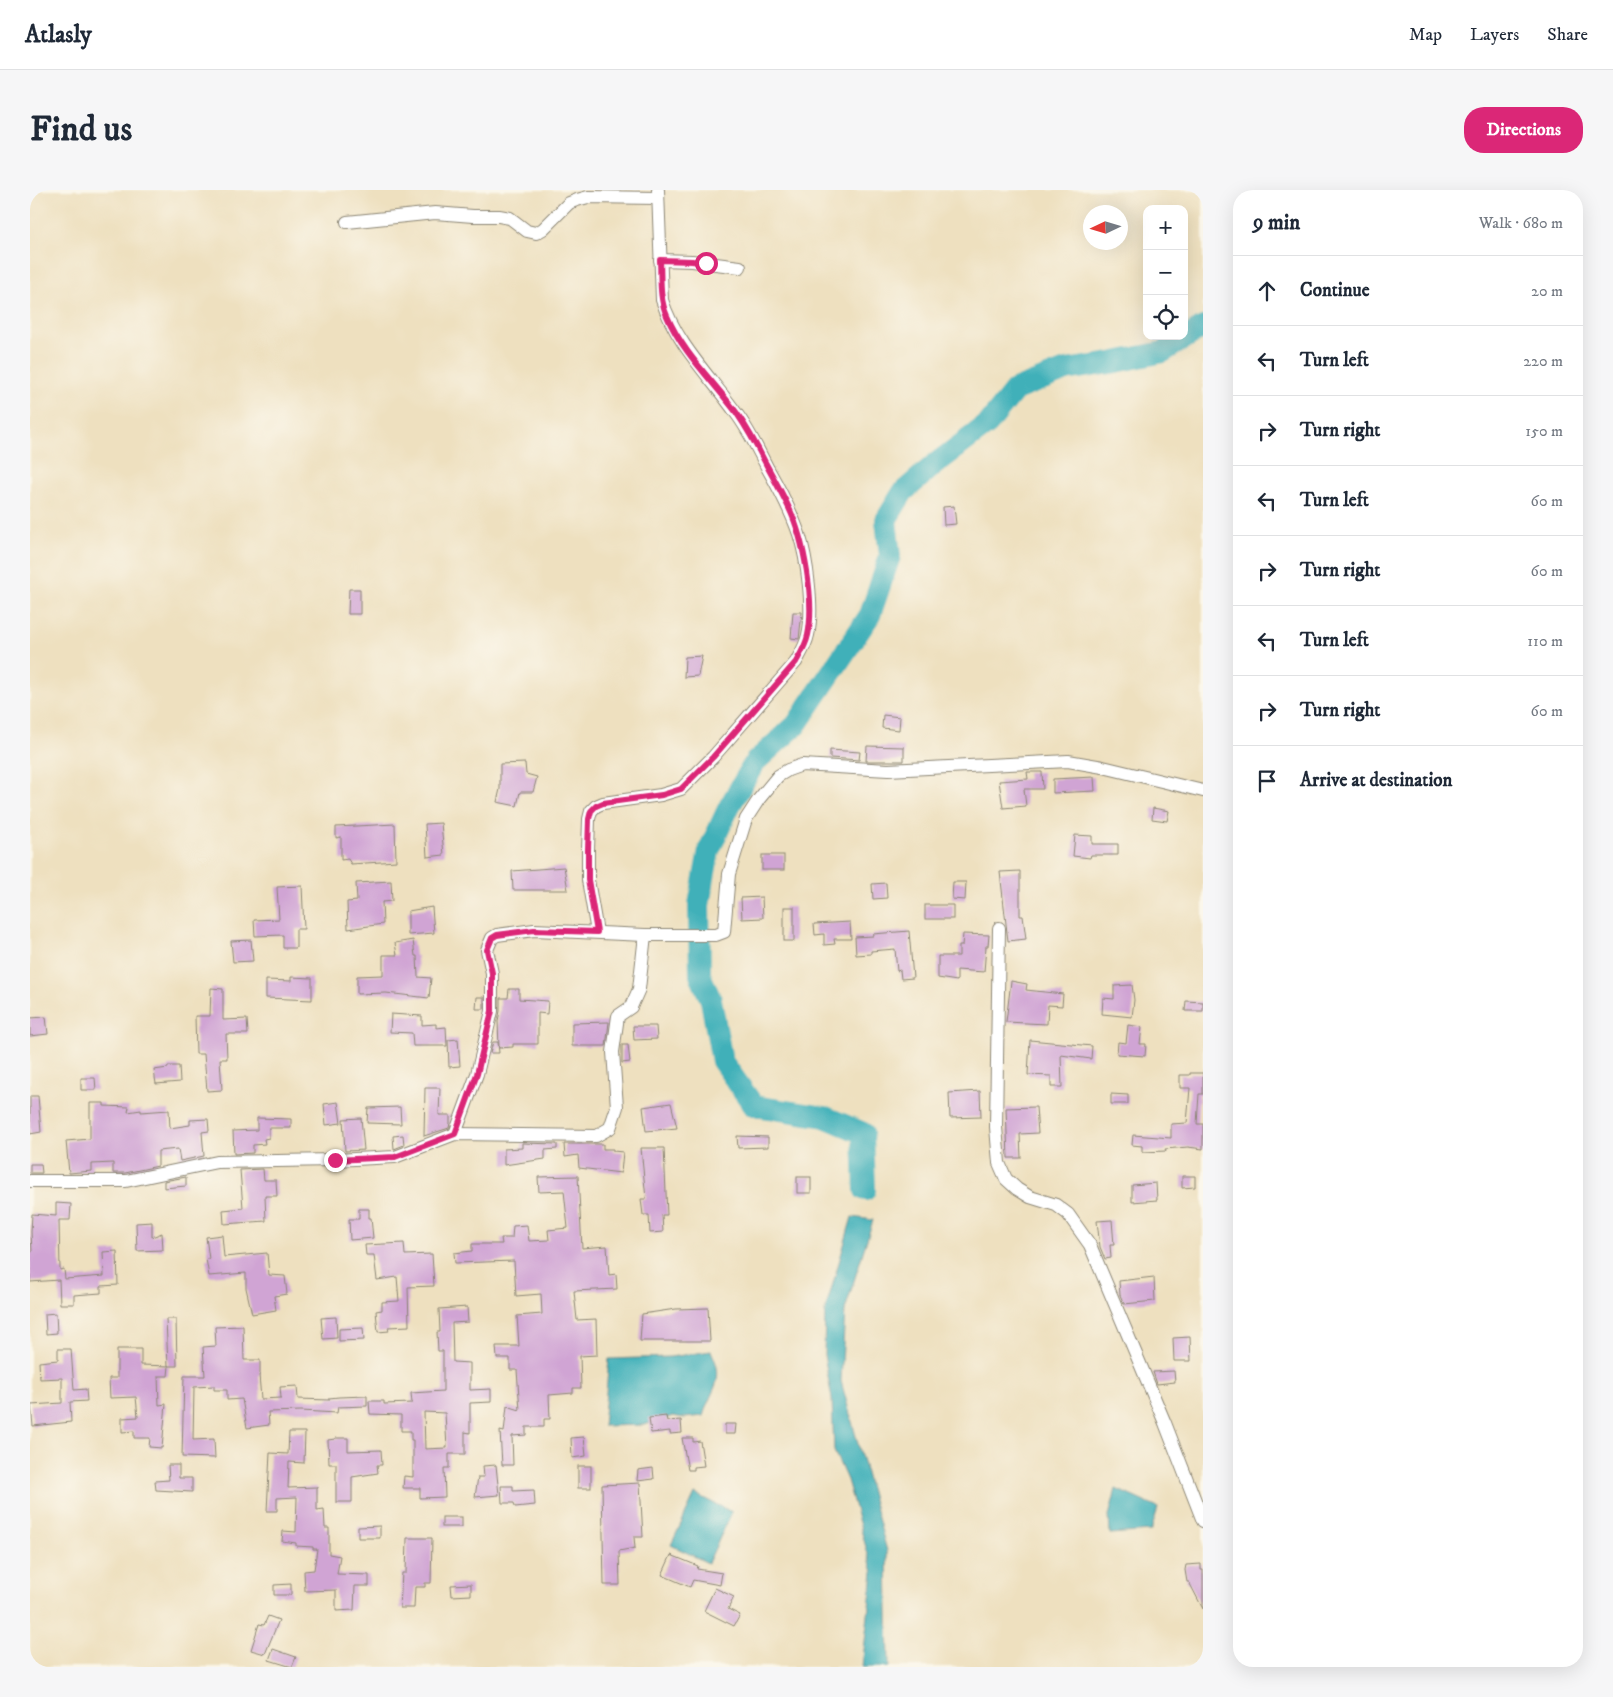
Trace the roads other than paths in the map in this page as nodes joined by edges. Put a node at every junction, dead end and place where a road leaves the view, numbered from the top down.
1 (658, 194) edge
2 (347, 222) dead end
3 (660, 260) junction
4 (740, 267) dead end
5 (1203, 791) edge
6 (999, 928) dead end
7 (597, 932) junction
8 (645, 935) junction
9 (455, 1134) junction
10 (30, 1181) edge
11 (1203, 1521) edge

1 - 2 street
1 - 3 street
3 - 4 street
3 - 7 street
5 - 8 street
6 - 11 street
7 - 8 street
7 - 9 street
8 - 9 street
9 - 10 street

